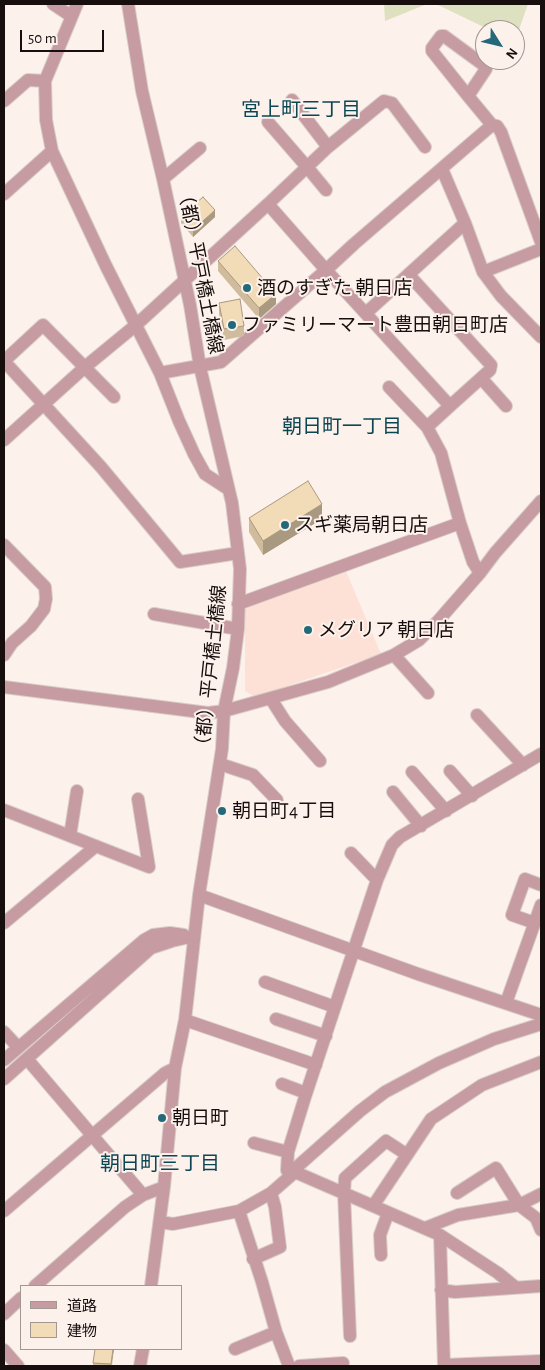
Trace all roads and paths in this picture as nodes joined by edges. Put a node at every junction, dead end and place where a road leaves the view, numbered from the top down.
1 (53, 4) edge
2 (77, 4) edge
3 (128, 4) edge
4 (71, 16) junction
5 (45, 81) junction
6 (468, 96) junction
7 (292, 100) dead end
8 (4, 101) edge
9 (268, 122) dead end
10 (492, 125) junction
11 (328, 147) junction
12 (425, 147) dead end
13 (200, 148) dead end
14 (52, 152) junction
15 (307, 167) junction
16 (442, 169) junction
17 (163, 180) junction
18 (326, 190) dead end
19 (4, 194) edge
20 (268, 204) junction
21 (465, 223) junction
22 (541, 242) edge
23 (541, 250) edge
24 (326, 270) junction
25 (483, 272) junction
26 (409, 275) junction
27 (184, 280) junction
28 (366, 313) junction
29 (136, 325) junction
30 (541, 337) edge
31 (85, 367) junction
32 (200, 367) junction
33 (160, 373) junction
34 (481, 378) junction
35 (389, 387) dead end
36 (114, 397) dead end
37 (45, 404) junction
38 (450, 406) junction
39 (506, 406) dead end
40 (427, 427) junction
41 (4, 440) edge
42 (228, 489) junction
43 (541, 501) edge
44 (460, 523) junction
45 (4, 545) edge
46 (238, 553) junction
47 (480, 573) junction
48 (238, 604) junction
49 (154, 614) dead end
50 (238, 629) junction
51 (4, 655) edge
52 (394, 655) junction
53 (4, 686) edge
54 (428, 693) dead end
55 (271, 699) junction
56 (224, 711) junction
57 (477, 715) dead end
58 (541, 754) edge
59 (320, 761) dead end
60 (220, 764) junction
61 (523, 765) junction
62 (450, 771) dead end
63 (412, 772) dead end
64 (77, 791) dead end
65 (393, 792) dead end
66 (472, 796) junction
67 (138, 799) dead end
68 (276, 800) dead end
69 (4, 810) edge
70 (446, 811) junction
71 (420, 826) junction
72 (70, 836) junction
73 (96, 846) junction
74 (350, 853) dead end
75 (377, 880) junction
76 (541, 885) edge
77 (199, 895) junction
78 (541, 905) edge
79 (4, 923) edge
80 (535, 923) junction
81 (194, 936) junction
82 (354, 950) junction
83 (265, 982) dead end
84 (506, 1003) junction
85 (335, 1007) junction
86 (541, 1015) edge
87 (276, 1019) dead end
88 (185, 1020) junction
89 (541, 1024) edge
90 (4, 1032) edge
91 (326, 1036) junction
92 (18, 1047) junction
93 (27, 1059) junction
94 (4, 1060) edge
95 (541, 1062) edge
96 (316, 1065) junction
97 (175, 1068) junction
98 (4, 1079) edge
99 (282, 1084) dead end
100 (306, 1093) junction
101 (91, 1136) junction
102 (254, 1143) dead end
103 (288, 1152) junction
104 (406, 1154) junction
105 (295, 1172) junction
106 (164, 1187) junction
107 (344, 1193) junction
108 (457, 1193) dead end
109 (270, 1194) junction
110 (541, 1194) edge
111 (143, 1195) junction
112 (519, 1205) junction
113 (373, 1206) junction
114 (4, 1211) edge
115 (238, 1212) junction
116 (388, 1213) junction
117 (160, 1222) junction
118 (425, 1228) junction
119 (541, 1230) edge
120 (440, 1235) junction
121 (381, 1256) dead end
122 (253, 1260) junction
123 (36, 1285) edge
124 (151, 1285) edge
125 (541, 1286) edge
126 (515, 1287) junction
127 (441, 1290) junction
128 (20, 1299) edge
129 (4, 1314) edge
130 (276, 1332) junction
131 (350, 1336) dead end
132 (235, 1349) dead end
133 (4, 1350) edge
134 (142, 1350) edge
135 (541, 1361) edge
136 (343, 1363) dead end
137 (18, 1366) edge
138 (140, 1366) edge
139 (289, 1366) edge
140 (299, 1366) edge
141 (444, 1366) edge

1 - 4 street
2 - 4 street
3 - 17 street, （都）平戸橋土橋線
4 - 5 street
5 - 8 street
5 - 14 street
6 - 6 street
6 - 10 street
7 - 11 street
9 - 15 street
10 - 16 street
10 - 22 street
11 - 12 street
11 - 15 street
13 - 17 street
14 - 19 street
14 - 29 street
15 - 18 street
15 - 20 street
16 - 21 street
16 - 24 street
17 - 27 street, （都）平戸橋土橋線
20 - 24 street
20 - 27 street
21 - 25 street
21 - 26 street
23 - 25 street
24 - 28 street
24 - 32 street
25 - 30 street
26 - 28 street
26 - 34 street
27 - 29 street
27 - 32 street, （都）平戸橋土橋線
28 - 38 street
29 - 31 street
29 - 33 street
31 - 36 street
31 - 37 street
31 - 37 street
32 - 33 street
32 - 42 street, （都）平戸橋土橋線
33 - 42 street
34 - 38 street
34 - 39 street
35 - 40 street
37 - 41 street
37 - 46 street
38 - 40 street
40 - 44 street
42 - 46 street, （都）平戸橋土橋線
43 - 47 street
44 - 47 street
44 - 48 street
45 - 51 street
46 - 48 street, （都）平戸橋土橋線
47 - 52 street
48 - 50 street, （都）平戸橋土橋線
49 - 50 street
50 - 56 street, （都）平戸橋土橋線
52 - 54 street
52 - 55 street
53 - 56 street
55 - 56 street
55 - 59 street
56 - 60 street, （都）平戸橋土橋線
57 - 61 street
58 - 61 street
60 - 68 street
60 - 77 street, （都）平戸橋土橋線
61 - 66 street
62 - 66 street
63 - 70 street
64 - 72 street
65 - 71 street
66 - 70 street
67 - 73 street
69 - 72 street
70 - 71 street
71 - 75 street
72 - 73 street
73 - 79 street
74 - 75 street
75 - 82 street
76 - 80 street
77 - 81 street, （都）平戸橋土橋線
77 - 82 street
78 - 80 street
80 - 84 street
81 - 88 street, （都）平戸橋土橋線
81 - 92 street
81 - 93 street
82 - 84 street
82 - 85 street
83 - 85 street
84 - 86 street
85 - 91 street
87 - 91 street
88 - 96 street
88 - 97 street, （都）平戸橋土橋線
89 - 105 street
90 - 92 street
91 - 96 street
92 - 94 street
93 - 98 street
93 - 101 street
95 - 104 street
96 - 100 street
97 - 101 street
97 - 106 street, （都）平戸橋土橋線
99 - 100 street
100 - 103 street
101 - 111 street
101 - 114 street
102 - 103 street
103 - 105 street
104 - 107 street
104 - 113 street
105 - 107 street
105 - 109 street
106 - 111 street
106 - 117 street, （都）平戸橋土橋線
107 - 113 street
107 - 131 street
108 - 112 street
109 - 115 street
109 - 122 street
110 - 112 street
111 - 123 street
112 - 118 street
112 - 119 street
113 - 116 street
115 - 117 street
115 - 122 street
116 - 118 street
116 - 121 street
117 - 124 street, （都）平戸橋土橋線
118 - 120 street
120 - 126 street
120 - 127 street
122 - 130 street
125 - 126 street
126 - 127 street
127 - 141 street
128 - 129 street
130 - 132 street
130 - 139 street
133 - 137 street
134 - 138 street
135 - 141 street
136 - 140 street

